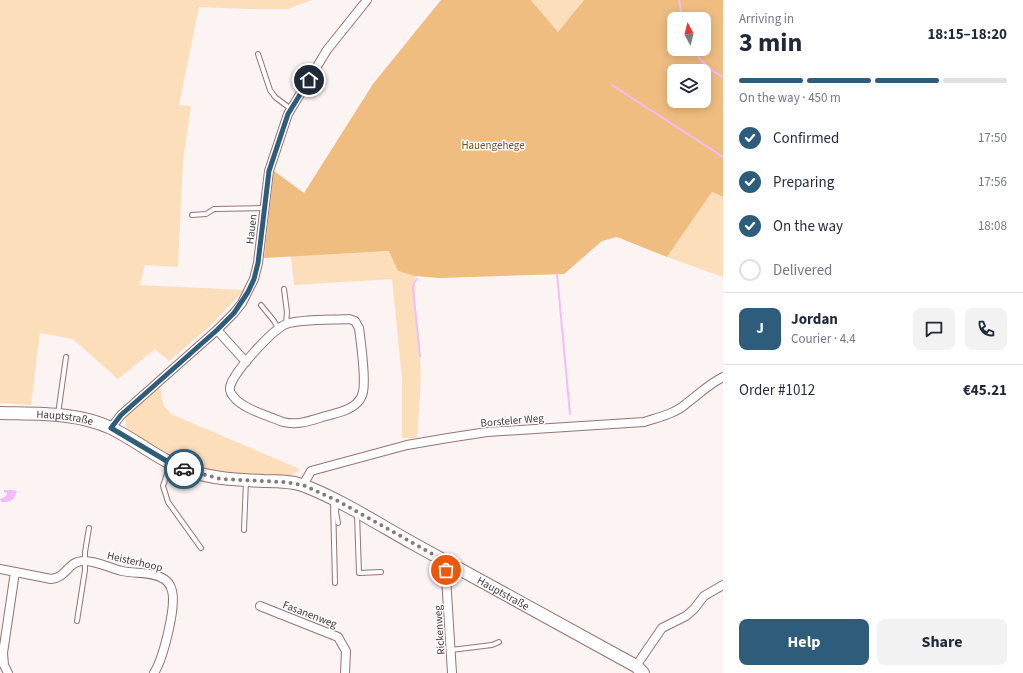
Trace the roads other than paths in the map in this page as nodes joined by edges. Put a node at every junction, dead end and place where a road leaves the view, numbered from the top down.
1 (367, 0) edge
2 (258, 54) dead end
3 (291, 109) junction
4 (265, 208) junction
5 (192, 215) dead end
6 (284, 289) dead end
7 (261, 305) dead end
8 (286, 324) junction
9 (278, 328) junction
10 (217, 330) junction
11 (66, 357) dead end
12 (246, 362) junction
13 (723, 377) edge
14 (0, 413) edge
15 (58, 415) junction
16 (111, 428) junction
17 (170, 463) junction
18 (246, 480) junction
19 (303, 485) junction
20 (335, 500) junction
21 (357, 512) junction
22 (338, 523) dead end
23 (89, 528) dead end
24 (244, 530) dead end
25 (201, 548) dead end
26 (85, 561) junction
27 (445, 561) junction
28 (0, 569) edge
29 (15, 572) junction
30 (381, 572) dead end
31 (335, 582) dead end
32 (723, 586) edge
33 (260, 606) dead end
34 (76, 622) dead end
35 (499, 642) dead end
36 (451, 650) junction
37 (640, 670) edge
38 (156, 672) edge
39 (8, 673) edge
40 (345, 673) edge
41 (452, 673) edge

1 - 3 street, Hauen
2 - 3 lane
3 - 4 street, Hauen
4 - 5 lane
4 - 10 street, Hauen
6 - 8 lane
7 - 9 lane
8 - 9 street
8 - 12 street
9 - 12 street
10 - 12 street
10 - 16 street, Hauen
11 - 15 lane
13 - 19 street, Borsteler Weg
14 - 15 main road, Hauptstraße
15 - 16 main road, Hauptstraße
16 - 17 main road, Hauptstraße
17 - 18 main road, Hauptstraße
17 - 25 lane
18 - 19 main road, Hauptstraße
18 - 24 lane
19 - 20 main road, Hauptstraße
20 - 21 main road, Hauptstraße
20 - 22 lane
20 - 31 lane
21 - 27 main road, Hauptstraße
21 - 30 lane
23 - 26 lane
26 - 29 street
26 - 34 lane
26 - 38 street, Heisterhoop
27 - 36 street, Rickenweg
27 - 37 main road, Hauptstraße
28 - 29 street
29 - 39 street
32 - 37 street
33 - 40 street, Fasanenweg
35 - 36 lane
36 - 41 street, Rickenweg

